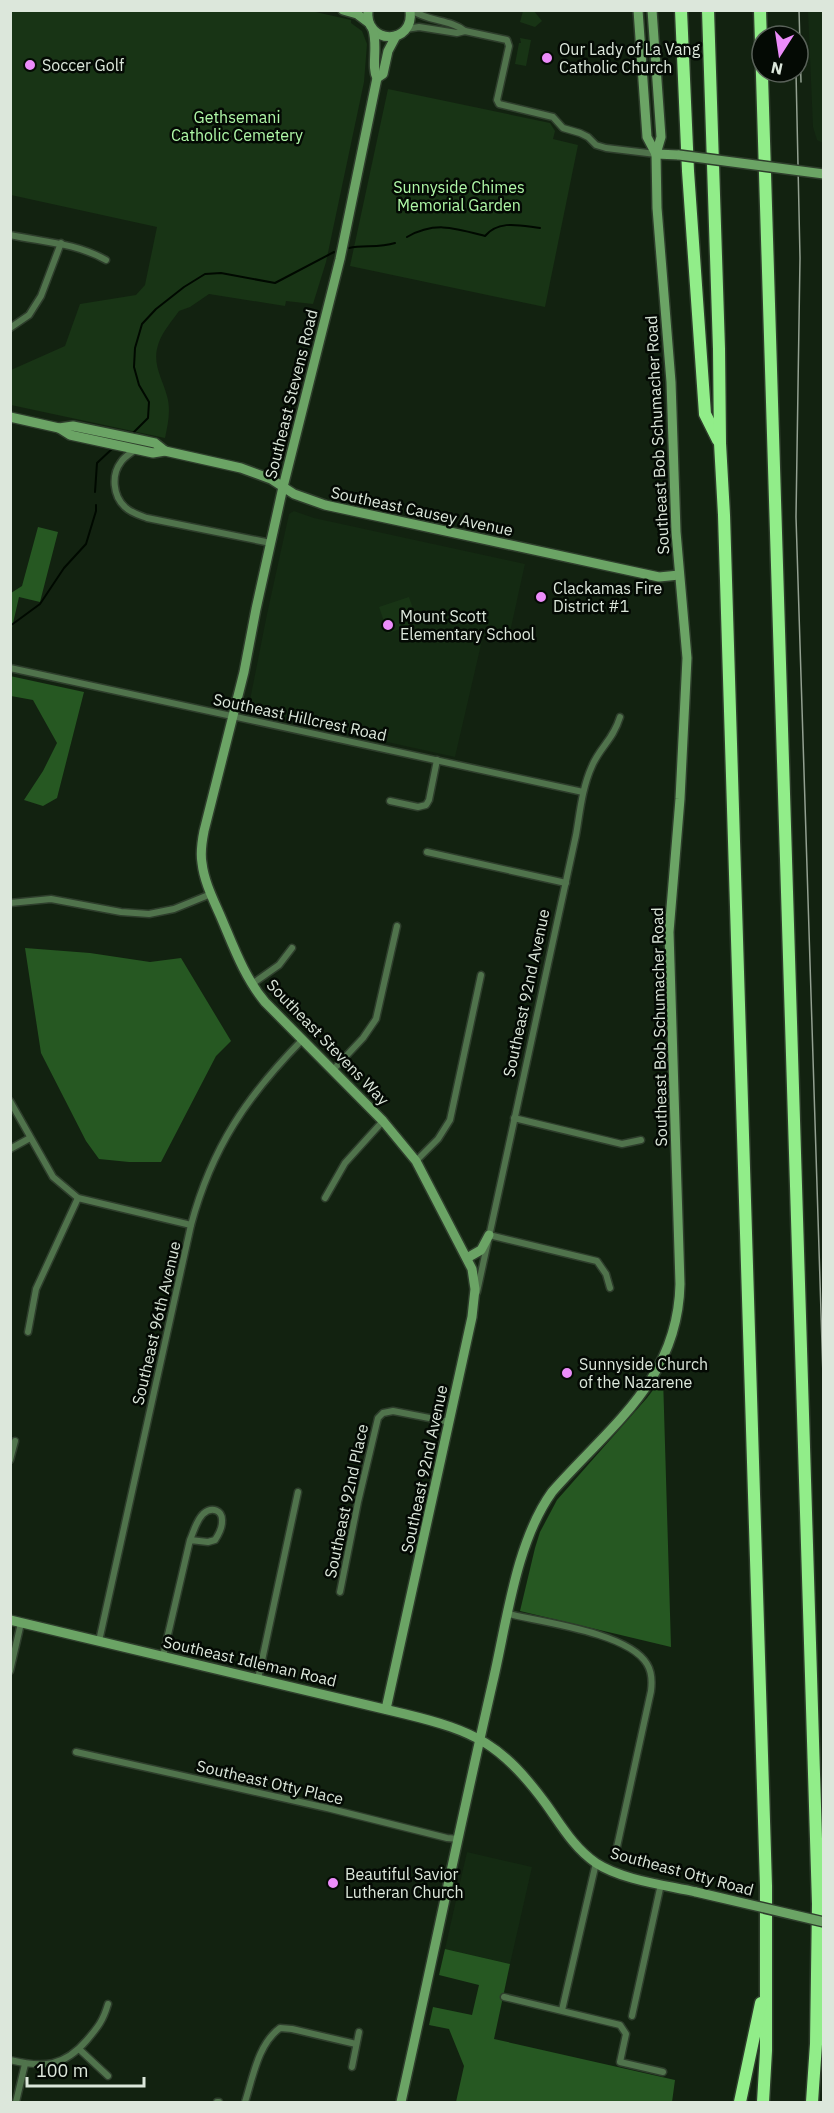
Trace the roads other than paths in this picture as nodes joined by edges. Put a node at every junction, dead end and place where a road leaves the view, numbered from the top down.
1 (343, 10) edge
2 (368, 10) edge
3 (411, 10) edge
4 (638, 10) edge
5 (651, 10) edge
6 (681, 10) edge
7 (708, 10) edge
8 (760, 10) edge
9 (371, 27) junction
10 (406, 29) junction
11 (465, 31) junction
12 (396, 36) junction
13 (377, 78) junction
14 (656, 154) junction
15 (824, 174) edge
16 (10, 235) edge
17 (61, 243) junction
18 (106, 260) dead end
19 (10, 328) edge
20 (10, 417) edge
21 (59, 428) junction
22 (720, 443) junction
23 (135, 445) junction
24 (283, 487) junction
25 (270, 543) junction
26 (679, 575) junction
27 (10, 668) edge
28 (234, 716) junction
29 (620, 717) dead end
30 (437, 760) junction
31 (583, 792) junction
32 (390, 801) dead end
33 (427, 852) dead end
34 (566, 883) junction
35 (211, 894) junction
36 (10, 903) edge
37 (397, 926) dead end
38 (292, 948) dead end
39 (481, 975) dead end
40 (252, 984) junction
41 (303, 1039) junction
42 (333, 1070) junction
43 (10, 1101) edge
44 (514, 1118) junction
45 (383, 1121) junction
46 (30, 1138) junction
47 (641, 1140) dead end
48 (10, 1149) edge
49 (416, 1161) junction
50 (78, 1198) junction
51 (325, 1198) dead end
52 (191, 1225) junction
53 (489, 1236) junction
54 (467, 1258) junction
55 (610, 1288) dead end
56 (474, 1304) junction
57 (28, 1332) dead end
58 (450, 1422) junction
59 (15, 1441) dead end
60 (10, 1460) edge
61 (298, 1492) dead end
62 (190, 1540) junction
63 (340, 1592) dead end
64 (508, 1614) junction
65 (10, 1620) edge
66 (21, 1623) junction
67 (99, 1641) junction
68 (163, 1656) junction
69 (10, 1671) edge
70 (258, 1679) junction
71 (386, 1709) junction
72 (480, 1739) junction
73 (76, 1752) dead end
74 (459, 1839) junction
75 (615, 1856) dead end
76 (596, 1863) junction
77 (661, 1884) junction
78 (824, 1922) edge
79 (767, 1975) junction
80 (504, 1997) dead end
81 (108, 2004) dead end
82 (561, 2010) junction
83 (632, 2016) dead end
84 (359, 2032) dead end
85 (356, 2044) junction
86 (80, 2049) junction
87 (10, 2060) edge
88 (25, 2064) junction
89 (352, 2067) dead end
90 (663, 2072) dead end
91 (108, 2076) dead end
92 (16, 2103) edge
93 (245, 2103) edge
94 (400, 2103) edge
95 (740, 2103) edge
96 (763, 2103) edge
97 (812, 2103) edge

1 - 9 street
2 - 9 street, Southeast Stevens Road
3 - 10 street
3 - 11 street
4 - 14 street, Southeast Bob Schumacher Road
5 - 14 street, Southeast Bob Schumacher Road
6 - 22 highway
7 - 22 highway
8 - 97 highway
9 - 12 street
9 - 13 street, Southeast Stevens Road
10 - 11 street
10 - 12 street
11 - 14 street
12 - 13 street, Southeast Stevens Road
13 - 24 street, Southeast Stevens Road
14 - 15 street, bridge
14 - 26 street, Southeast Bob Schumacher Road
16 - 17 street
17 - 18 street
17 - 19 street
20 - 21 street, Southeast Causey Avenue
21 - 23 street, Southeast Causey Avenue
21 - 23 street, Southeast Causey Avenue
22 - 79 highway
23 - 24 street, Southeast Causey Avenue
23 - 25 street
24 - 25 street, Southeast Stevens Road
24 - 26 street, Southeast Causey Avenue
25 - 28 street, Southeast Stevens Road
26 - 64 street, Southeast Bob Schumacher Road
27 - 28 street, Southeast Hillcrest Road
28 - 30 street, Southeast Hillcrest Road
28 - 35 street, Southeast Stevens Way
29 - 31 street, Southeast 92nd Avenue
30 - 31 street, Southeast Hillcrest Road
30 - 32 street
31 - 34 street, Southeast 92nd Avenue
33 - 34 street
34 - 44 street, Southeast 92nd Avenue
35 - 36 street
35 - 40 street, Southeast Stevens Way
37 - 42 street
38 - 40 street
39 - 49 street
40 - 41 street, Southeast Stevens Way
41 - 42 street, Southeast Stevens Way
41 - 52 street, Southeast 96th Avenue
42 - 45 street, Southeast Stevens Way
43 - 46 street
44 - 47 street
44 - 53 street, Southeast 92nd Avenue
45 - 49 street, Southeast Stevens Way
45 - 51 street
46 - 48 street
46 - 50 street
49 - 54 street, Southeast Stevens Way
50 - 52 street
50 - 57 street
52 - 67 street, Southeast 96th Avenue
53 - 54 street
53 - 55 street
53 - 56 street, Southeast 92nd Avenue
54 - 56 street, Southeast Stevens Way
56 - 58 street, Southeast 92nd Avenue
58 - 63 street, Southeast 92nd Place
58 - 71 street, Southeast 92nd Avenue
59 - 60 street
61 - 70 street
62 - 62 street
62 - 68 street
64 - 72 street, Southeast Bob Schumacher Road
64 - 75 street
65 - 66 street, Southeast Idleman Road
66 - 67 street, Southeast Idleman Road
66 - 69 street
67 - 68 street, Southeast Idleman Road
68 - 70 street, Southeast Idleman Road
70 - 71 street, Southeast Idleman Road
71 - 72 street, Southeast Idleman Road
72 - 74 street
72 - 76 street, Southeast Otty Road
73 - 74 street, Southeast Otty Place
74 - 94 street
76 - 77 street, Southeast Otty Road
76 - 82 street
77 - 78 street, Southeast Otty Road, bridge
77 - 83 street
79 - 95 highway
79 - 96 highway
80 - 82 street
81 - 86 street
82 - 90 street
84 - 85 street
85 - 89 street
85 - 93 street
86 - 88 street
86 - 91 street
87 - 88 street
88 - 92 street

